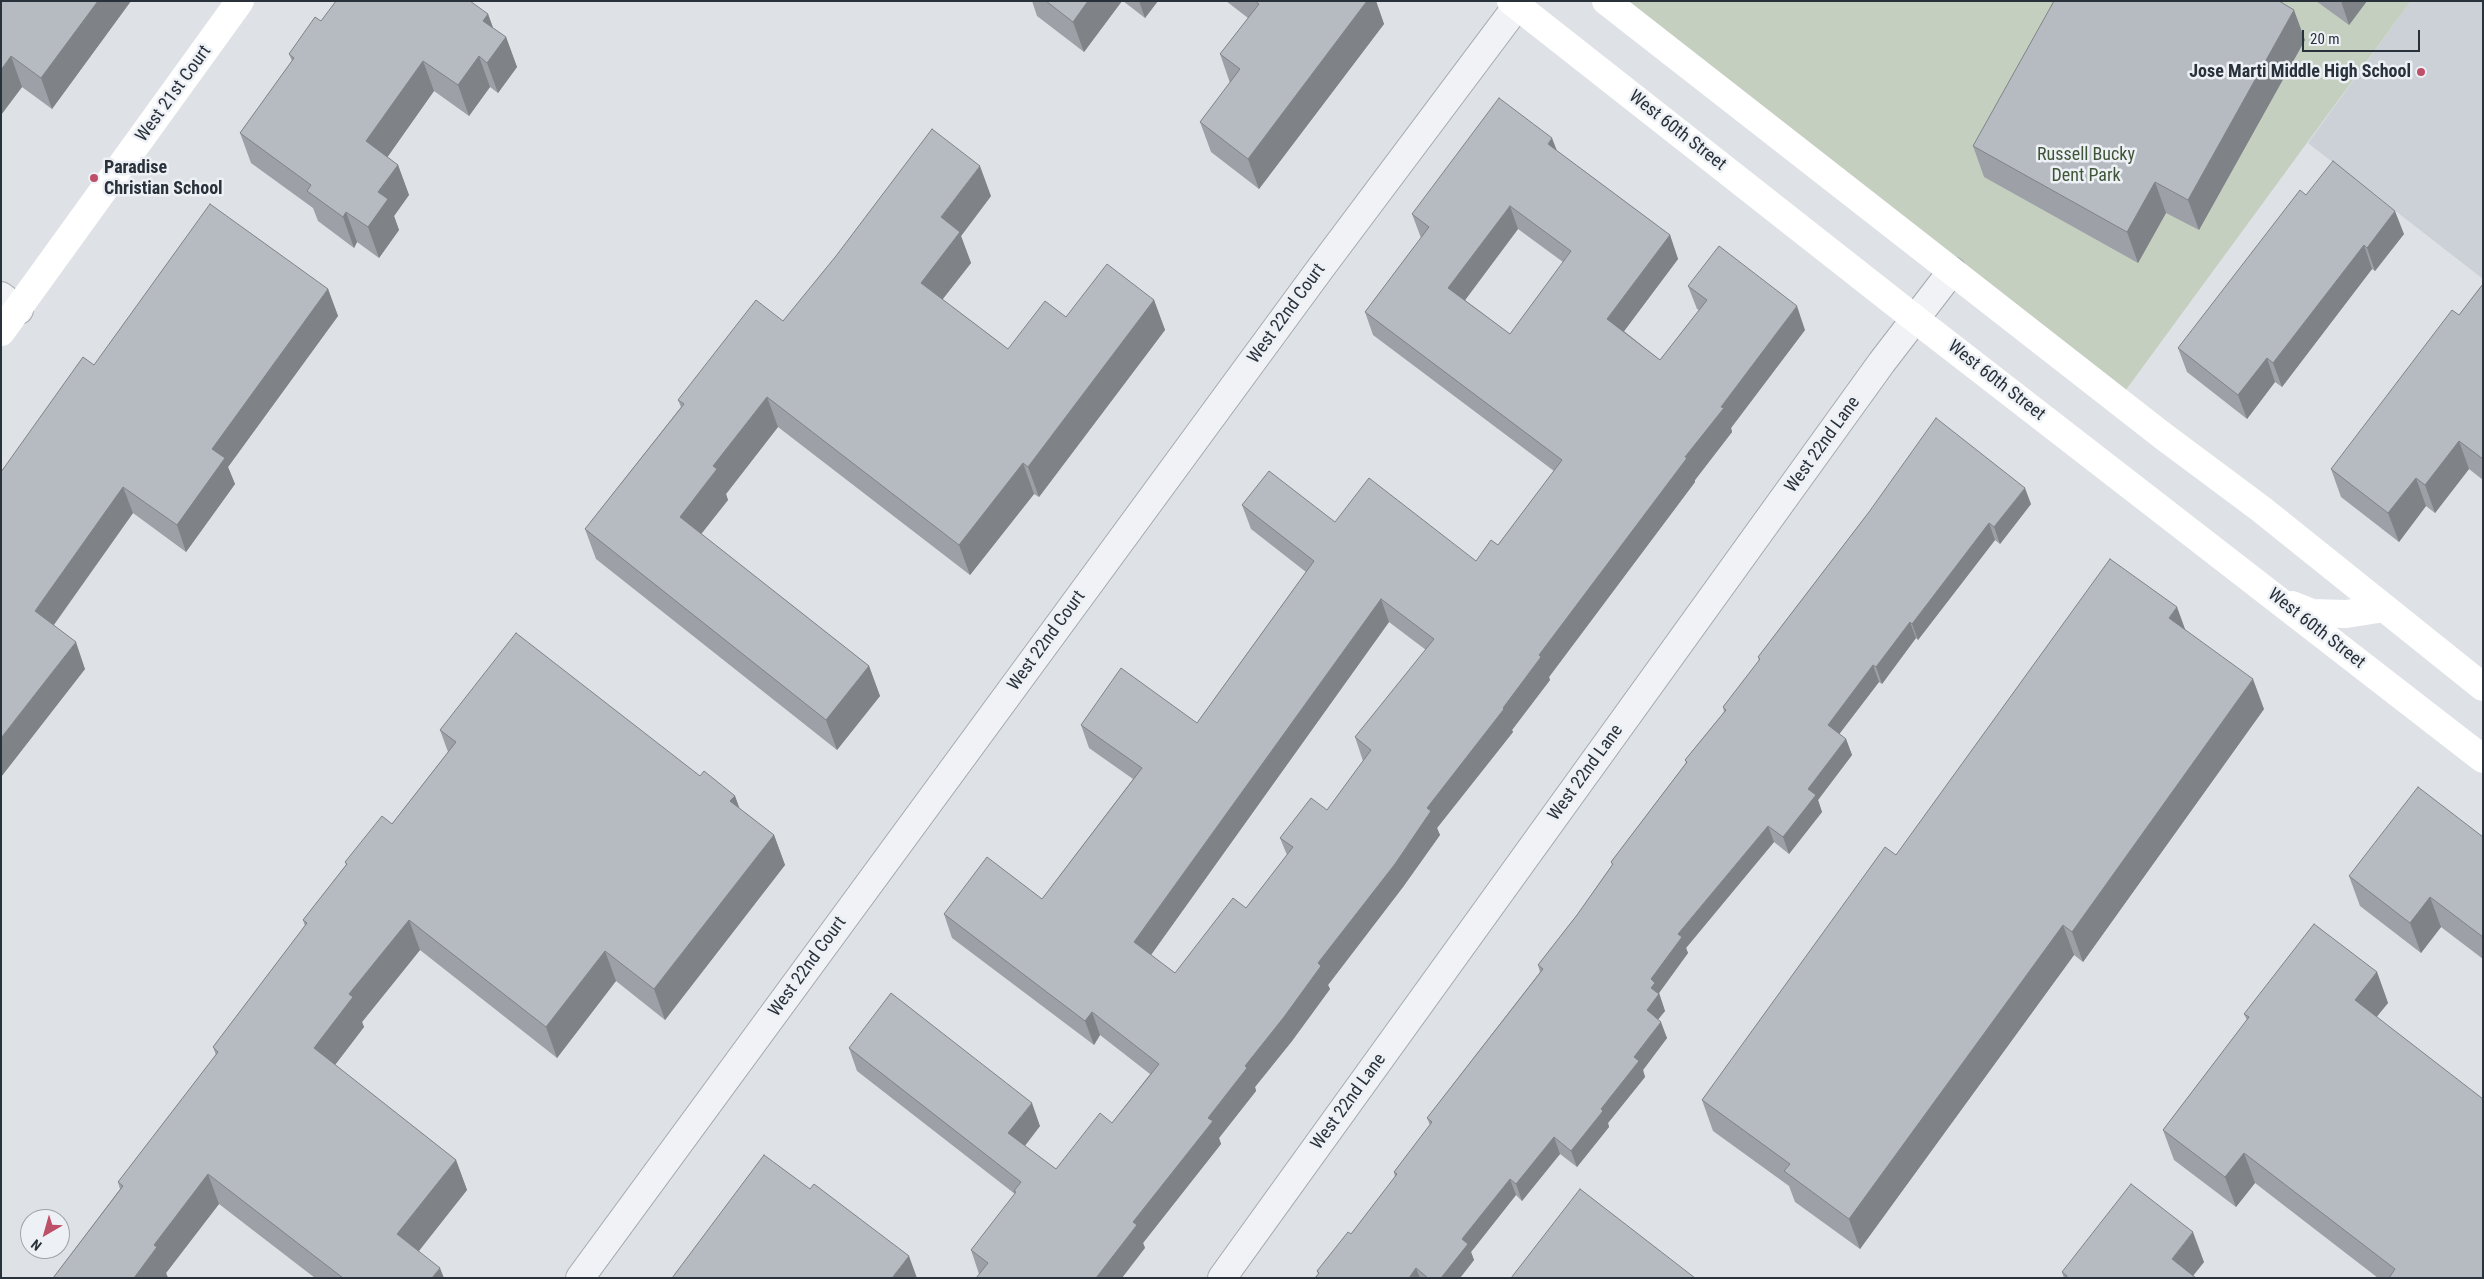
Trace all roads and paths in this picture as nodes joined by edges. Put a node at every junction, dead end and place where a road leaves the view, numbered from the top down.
1 (240, 1) edge
2 (1606, 1) edge
3 (1514, 4) edge
4 (1952, 271) junction
5 (10, 303) edge
6 (1914, 318) junction
7 (1, 332) edge
8 (2277, 598) junction
9 (2384, 608) junction
10 (2483, 687) edge
11 (2483, 758) edge
12 (580, 1278) edge
13 (1222, 1278) edge

1 - 5 street, West 21st Court
2 - 4 street
3 - 6 street, West 60th Street
3 - 12 street, West 22nd Court
4 - 6 street, West 22nd Lane
4 - 9 street
5 - 7 street, West 21st Court
6 - 8 street, West 60th Street
6 - 13 street, West 22nd Lane
8 - 9 street
8 - 11 street, West 60th Street
9 - 10 street

